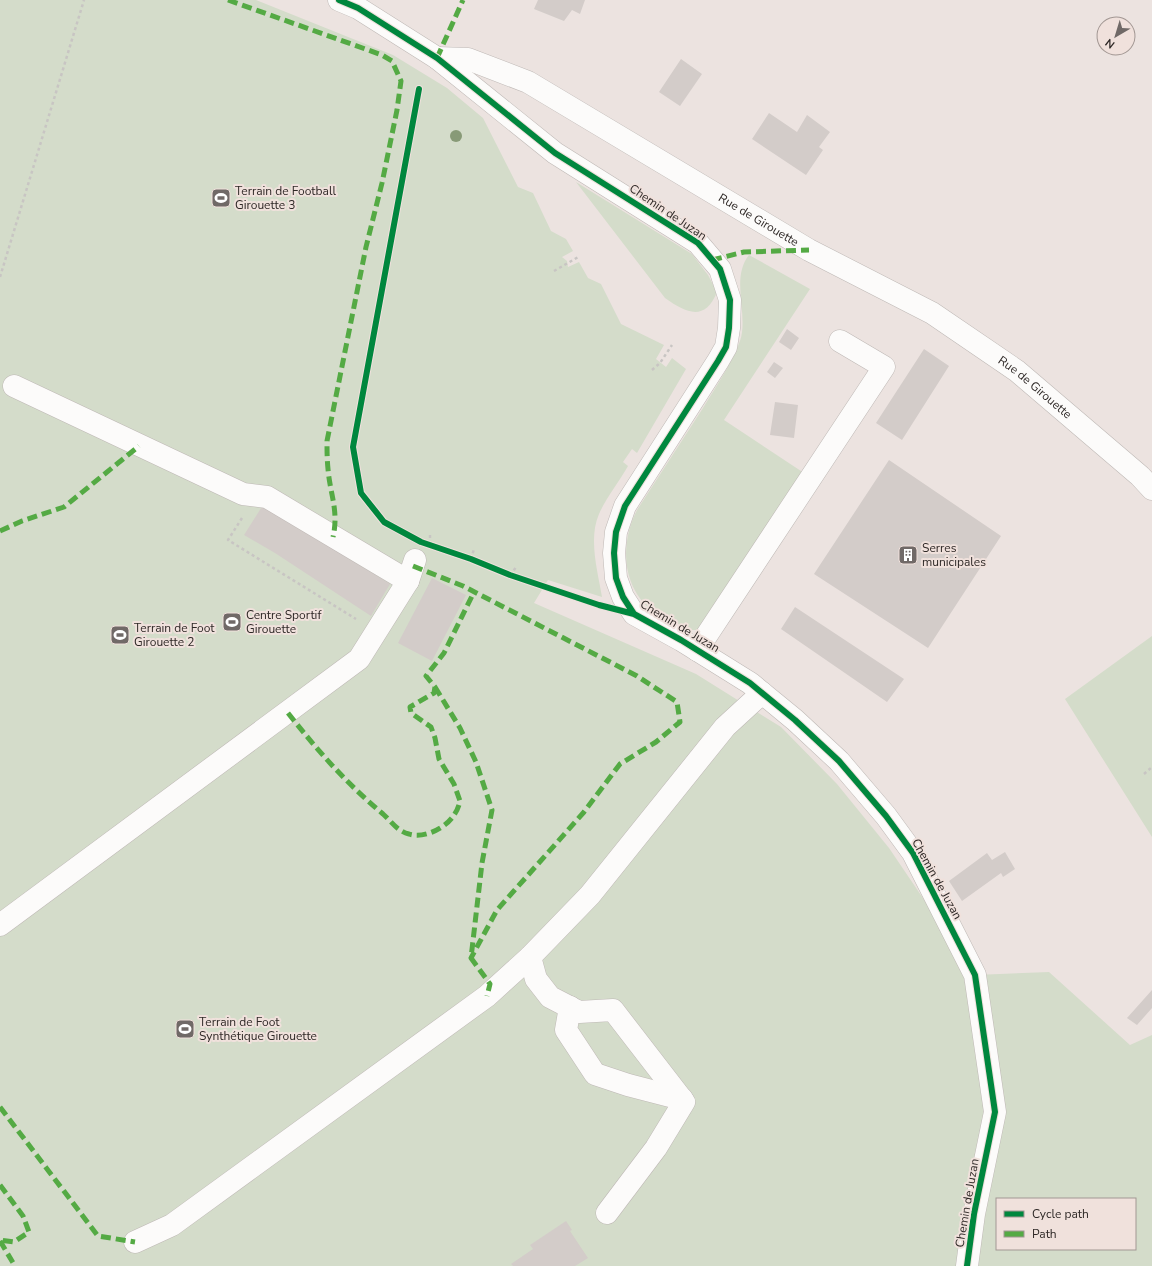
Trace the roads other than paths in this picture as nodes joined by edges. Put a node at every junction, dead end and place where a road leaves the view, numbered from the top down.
1 (339, 0) edge
2 (437, 58) junction
3 (840, 341) dead end
4 (14, 386) dead end
5 (1152, 489) edge
6 (420, 552) road end
7 (408, 581) junction
8 (697, 650) junction
9 (762, 693) junction
10 (0, 924) edge
11 (530, 957) junction
12 (570, 1008) junction
13 (682, 1098) junction
14 (606, 1213) dead end
15 (135, 1242) dead end
16 (967, 1266) edge

1 - 2 street
2 - 5 street, Rue de Girouette
2 - 8 street, Chemin de Juzan
3 - 8 street
4 - 7 street
6 - 7 street
7 - 10 street
8 - 9 street, Chemin de Juzan
9 - 11 street
9 - 16 street, Chemin de Juzan
11 - 12 street
11 - 15 street
12 - 13 street
12 - 13 street
13 - 14 street

